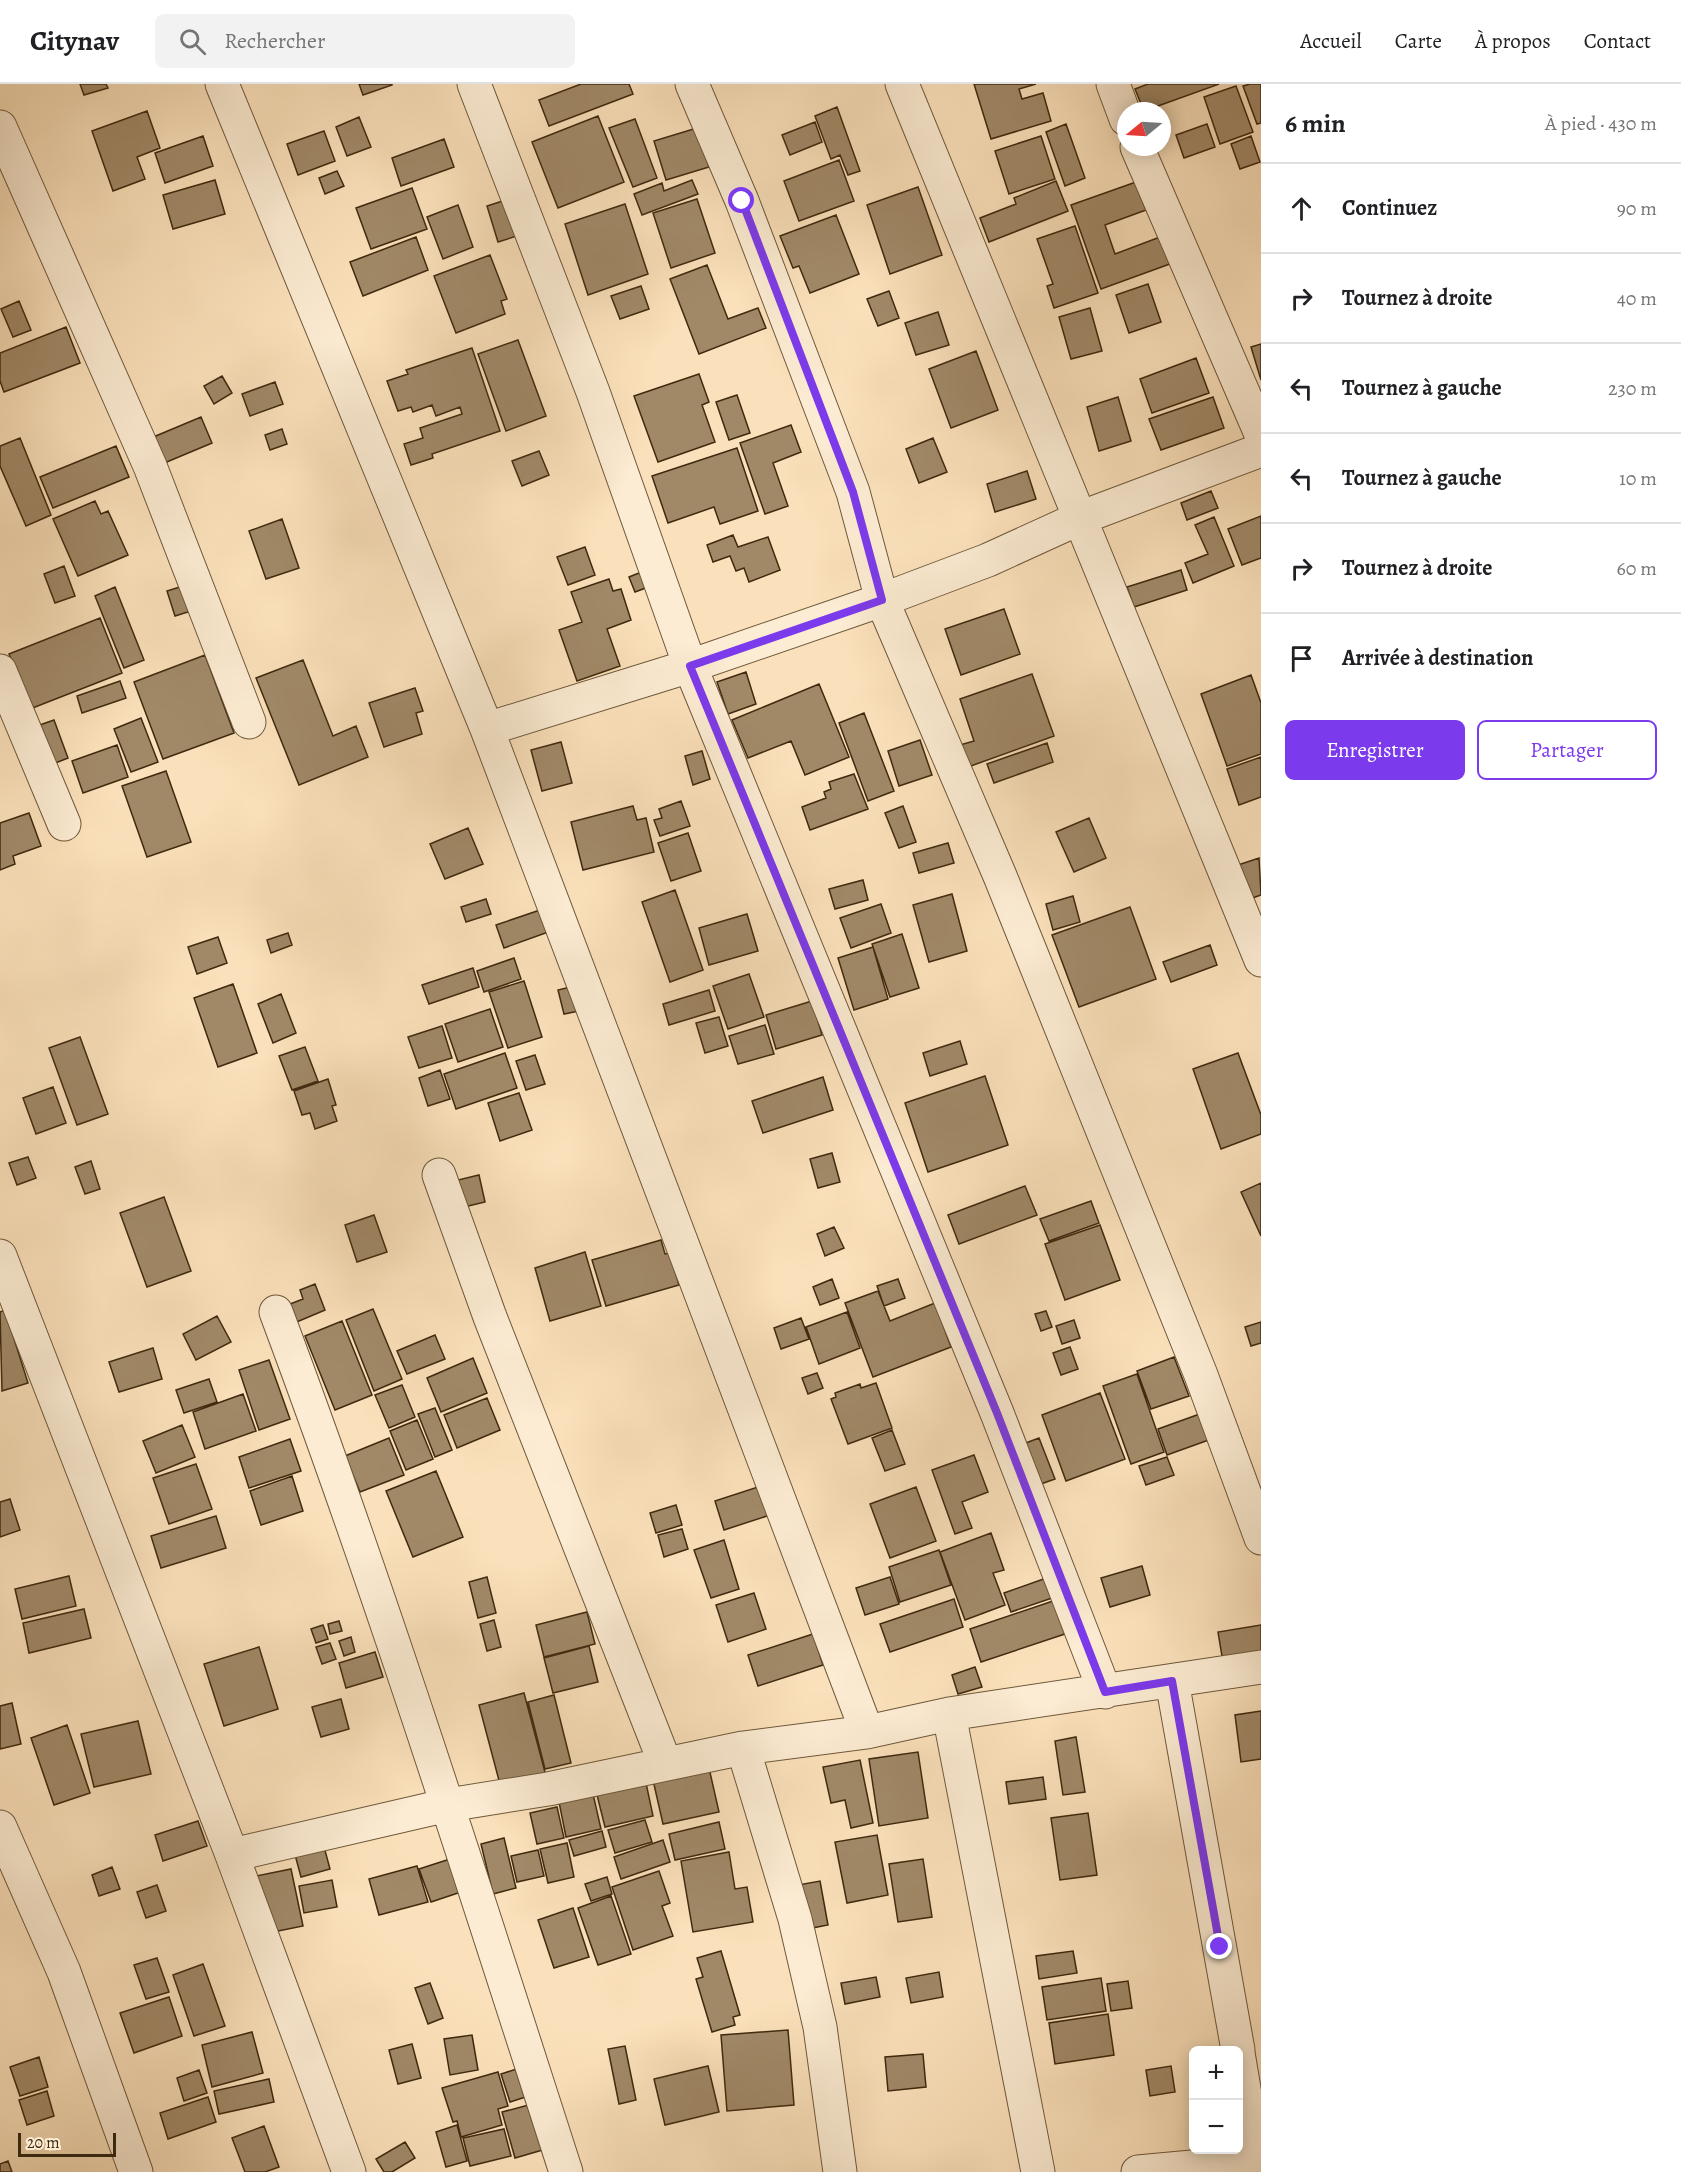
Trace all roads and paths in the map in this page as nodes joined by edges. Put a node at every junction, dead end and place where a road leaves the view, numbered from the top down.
1 (222, 84) edge
2 (474, 84) edge
3 (692, 84) edge
4 (902, 84) edge
5 (1113, 84) edge
6 (1120, 102) edge
7 (0, 127) edge
8 (1141, 156) edge
9 (1261, 434) edge
10 (1261, 450) edge
11 (1080, 518) junction
12 (882, 600) junction
13 (690, 666) junction
14 (0, 671) edge
15 (249, 722) dead end
16 (487, 729) junction
17 (64, 824) dead end
18 (1261, 960) edge
19 (439, 1175) dead end
20 (0, 1256) edge
21 (276, 1312) dead end
22 (1261, 1538) edge
23 (1261, 1667) edge
24 (1172, 1681) junction
25 (1105, 1692) junction
26 (949, 1714) junction
27 (867, 1732) junction
28 (743, 1748) junction
29 (665, 1763) junction
30 (448, 1805) junction
31 (0, 1827) edge
32 (232, 1855) junction
33 (1237, 2046) edge
34 (1243, 2078) edge
35 (1258, 2156) edge
36 (136, 2172) edge
37 (349, 2172) edge
38 (566, 2172) edge
39 (840, 2172) edge
40 (1038, 2172) edge
41 (1138, 2172) edge

1 - 16 street
2 - 13 street
3 - 12 street
4 - 11 street
5 - 6 street
7 - 15 street
8 - 9 street
10 - 11 street
11 - 12 street
11 - 18 street
12 - 13 street
12 - 22 street
13 - 16 street
13 - 25 street
14 - 17 street
16 - 27 street
19 - 29 street
20 - 32 street
21 - 30 street
23 - 24 street
24 - 25 street
24 - 33 street
25 - 26 street
26 - 27 street
26 - 40 street
27 - 28 street
28 - 29 street
28 - 39 street
29 - 30 street
30 - 32 street
30 - 38 street
31 - 36 street
32 - 37 street
34 - 35 street
35 - 41 street

